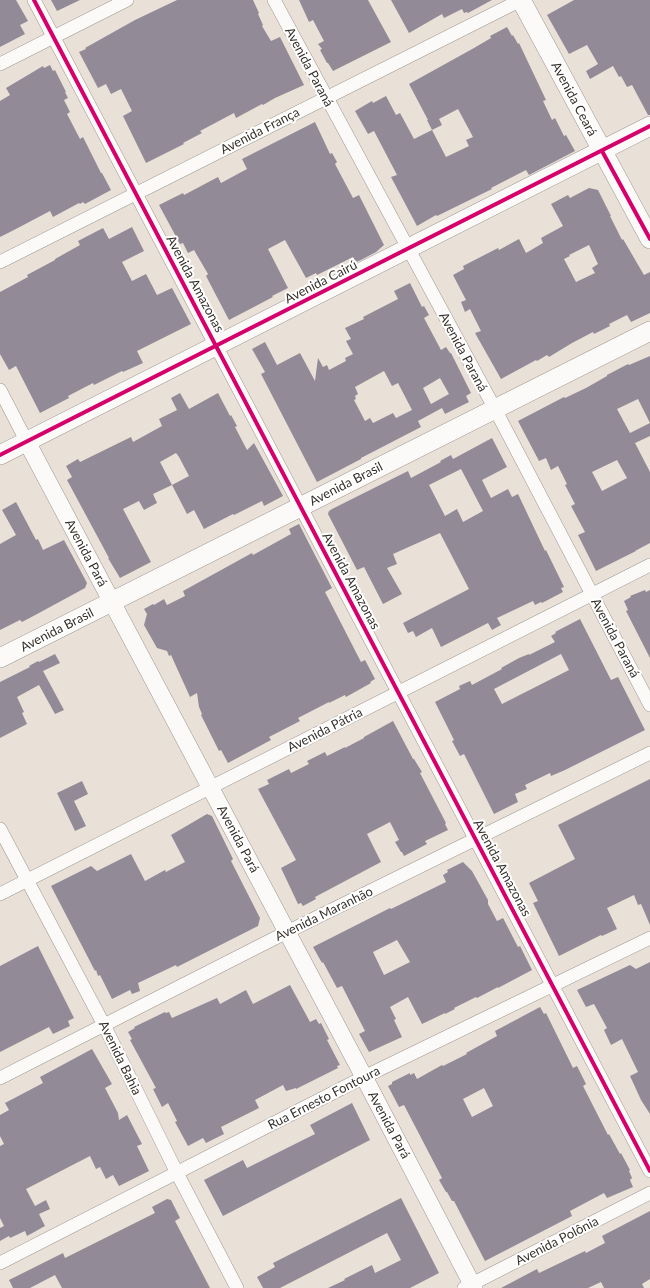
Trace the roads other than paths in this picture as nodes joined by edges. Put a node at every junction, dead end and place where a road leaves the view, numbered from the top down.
1 (34, 0) edge
2 (127, 0) edge
3 (274, 0) edge
4 (521, 0) edge
5 (54, 37) junction
6 (0, 64) edge
7 (326, 98) junction
8 (650, 126) edge
9 (602, 151) junction
10 (136, 194) junction
11 (650, 239) edge
12 (408, 249) junction
13 (0, 262) edge
14 (650, 331) edge
15 (216, 346) junction
16 (0, 390) edge
17 (495, 409) junction
18 (27, 442) junction
19 (0, 455) edge
20 (301, 507) junction
21 (650, 565) edge
22 (592, 595) junction
23 (112, 602) junction
24 (0, 658) edge
25 (398, 692) junction
26 (650, 705) edge
27 (650, 753) edge
28 (210, 787) junction
29 (0, 829) edge
30 (476, 839) junction
31 (27, 880) junction
32 (0, 894) edge
33 (288, 932) junction
34 (650, 938) edge
35 (552, 986) junction
36 (104, 1024) junction
37 (364, 1077) junction
38 (0, 1078) edge
39 (650, 1171) edge
40 (177, 1173) junction
41 (650, 1193) edge
42 (0, 1263) edge
43 (470, 1287) edge
44 (237, 1288) edge

1 - 5 street, Avenida Amazonas
2 - 5 street
3 - 7 street, Avenida Paraná
4 - 7 street, Avenida França
4 - 9 main road, Avenida Ceará
5 - 6 street
5 - 10 street, Avenida Amazonas
7 - 10 street, Avenida França
7 - 12 street, Avenida Paraná
8 - 9 main road, Avenida Cairú
9 - 11 main road, Avenida Ceará
9 - 12 main road, Avenida Cairú
10 - 13 street, Avenida França
10 - 15 street, Avenida Amazonas
12 - 15 main road, Avenida Cairú
12 - 17 street, Avenida Paraná
14 - 17 main road, Avenida Brasil
15 - 18 main road, Avenida Cairú
15 - 20 street, Avenida Amazonas
16 - 18 street, Avenida Pará
17 - 20 main road, Avenida Brasil
17 - 22 street, Avenida Paraná
18 - 19 main road, Avenida Cairú
18 - 23 street, Avenida Pará
20 - 23 main road, Avenida Brasil
20 - 25 street, Avenida Amazonas
21 - 22 street, Avenida Pátria
22 - 25 street, Avenida Pátria
22 - 26 street, Avenida Paraná
23 - 24 main road, Avenida Brasil
23 - 28 street, Avenida Pará
25 - 28 street, Avenida Pátria
25 - 30 street, Avenida Amazonas
27 - 30 street, Avenida Maranhão
28 - 31 street, Avenida Pátria
28 - 33 street, Avenida Pará
29 - 31 street, Avenida Bahia
30 - 33 street, Avenida Maranhão
30 - 35 street, Avenida Amazonas
31 - 32 street, Avenida Pátria
31 - 36 street, Avenida Bahia
33 - 36 street, Avenida Maranhão
33 - 37 street, Avenida Pará
34 - 35 street, Rua Ernesto Fontoura
35 - 37 street, Rua Ernesto Fontoura
35 - 39 street, Avenida Amazonas
36 - 38 street, Avenida Maranhão
36 - 40 street, Avenida Bahia
37 - 40 street, Rua Ernesto Fontoura
37 - 43 street, Avenida Pará
40 - 42 street, Rua Ernesto Fontoura
40 - 44 street, Avenida Bahia
41 - 43 street, Avenida Polônia

